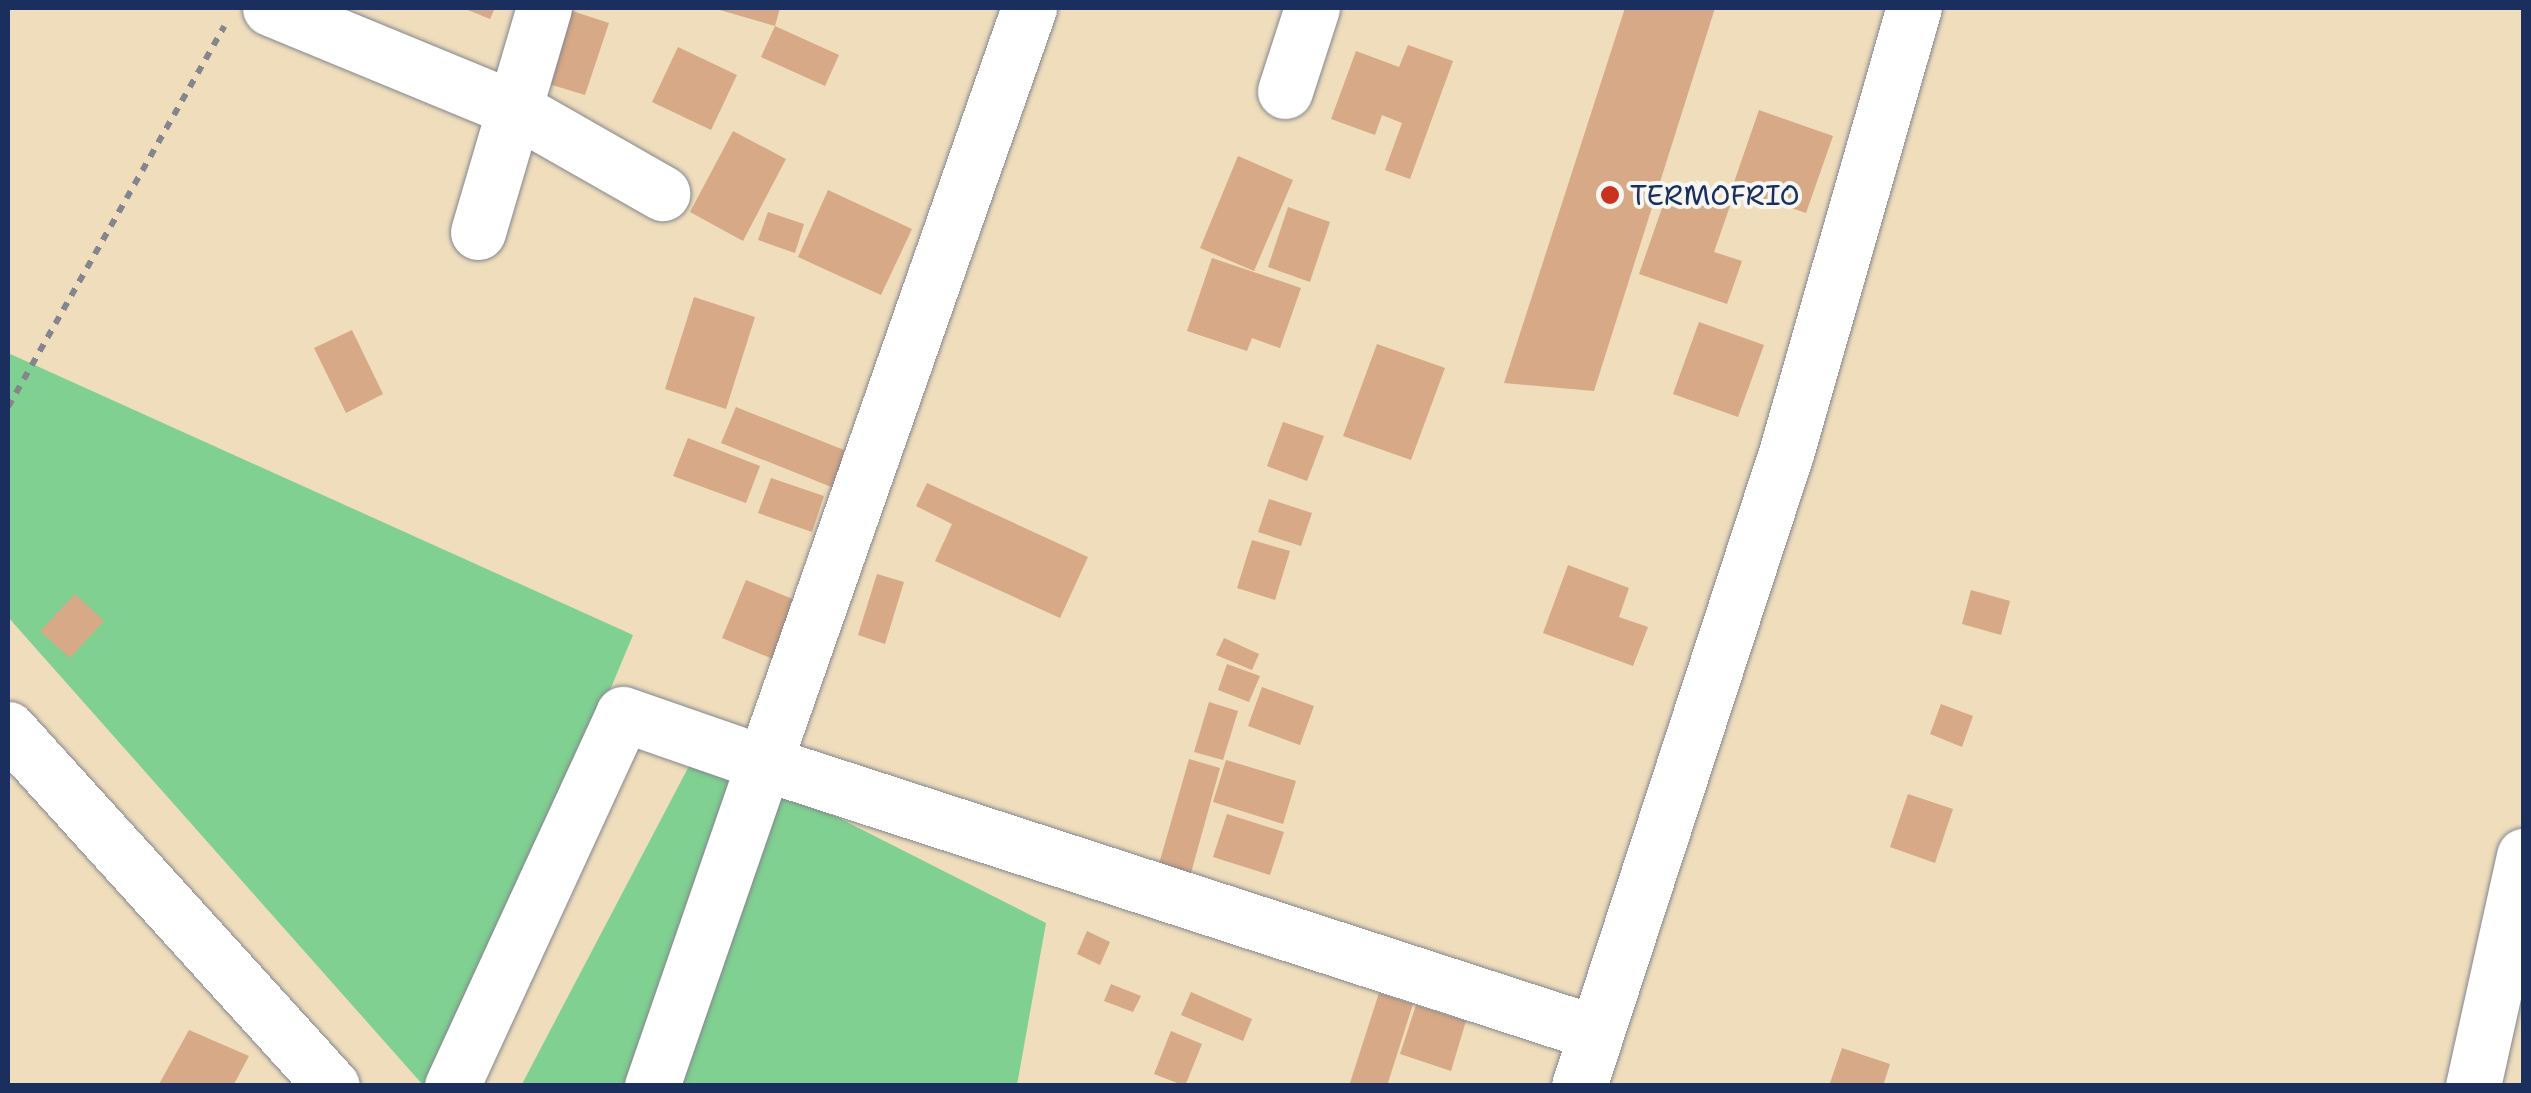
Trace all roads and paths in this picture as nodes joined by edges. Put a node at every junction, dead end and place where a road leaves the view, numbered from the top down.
1 (235, 8) edge
2 (270, 8) edge
3 (544, 8) edge
4 (1030, 8) edge
5 (1312, 8) edge
6 (1914, 8) edge
7 (1285, 91) dead end
8 (513, 108) junction
9 (662, 194) dead end
10 (478, 232) dead end
11 (8, 407) edge
12 (8, 730) edge
13 (764, 763) junction
14 (2524, 856) edge
15 (1596, 1032) junction
16 (332, 1086) edge
17 (452, 1086) edge
18 (652, 1086) edge
19 (1579, 1086) edge
20 (2473, 1086) edge

1 - 11 path
2 - 8 street
3 - 8 street
4 - 13 street
5 - 7 street
6 - 15 street
8 - 9 street
8 - 10 street
12 - 16 street
13 - 15 street
13 - 17 street
13 - 18 street
14 - 20 street
15 - 19 street

